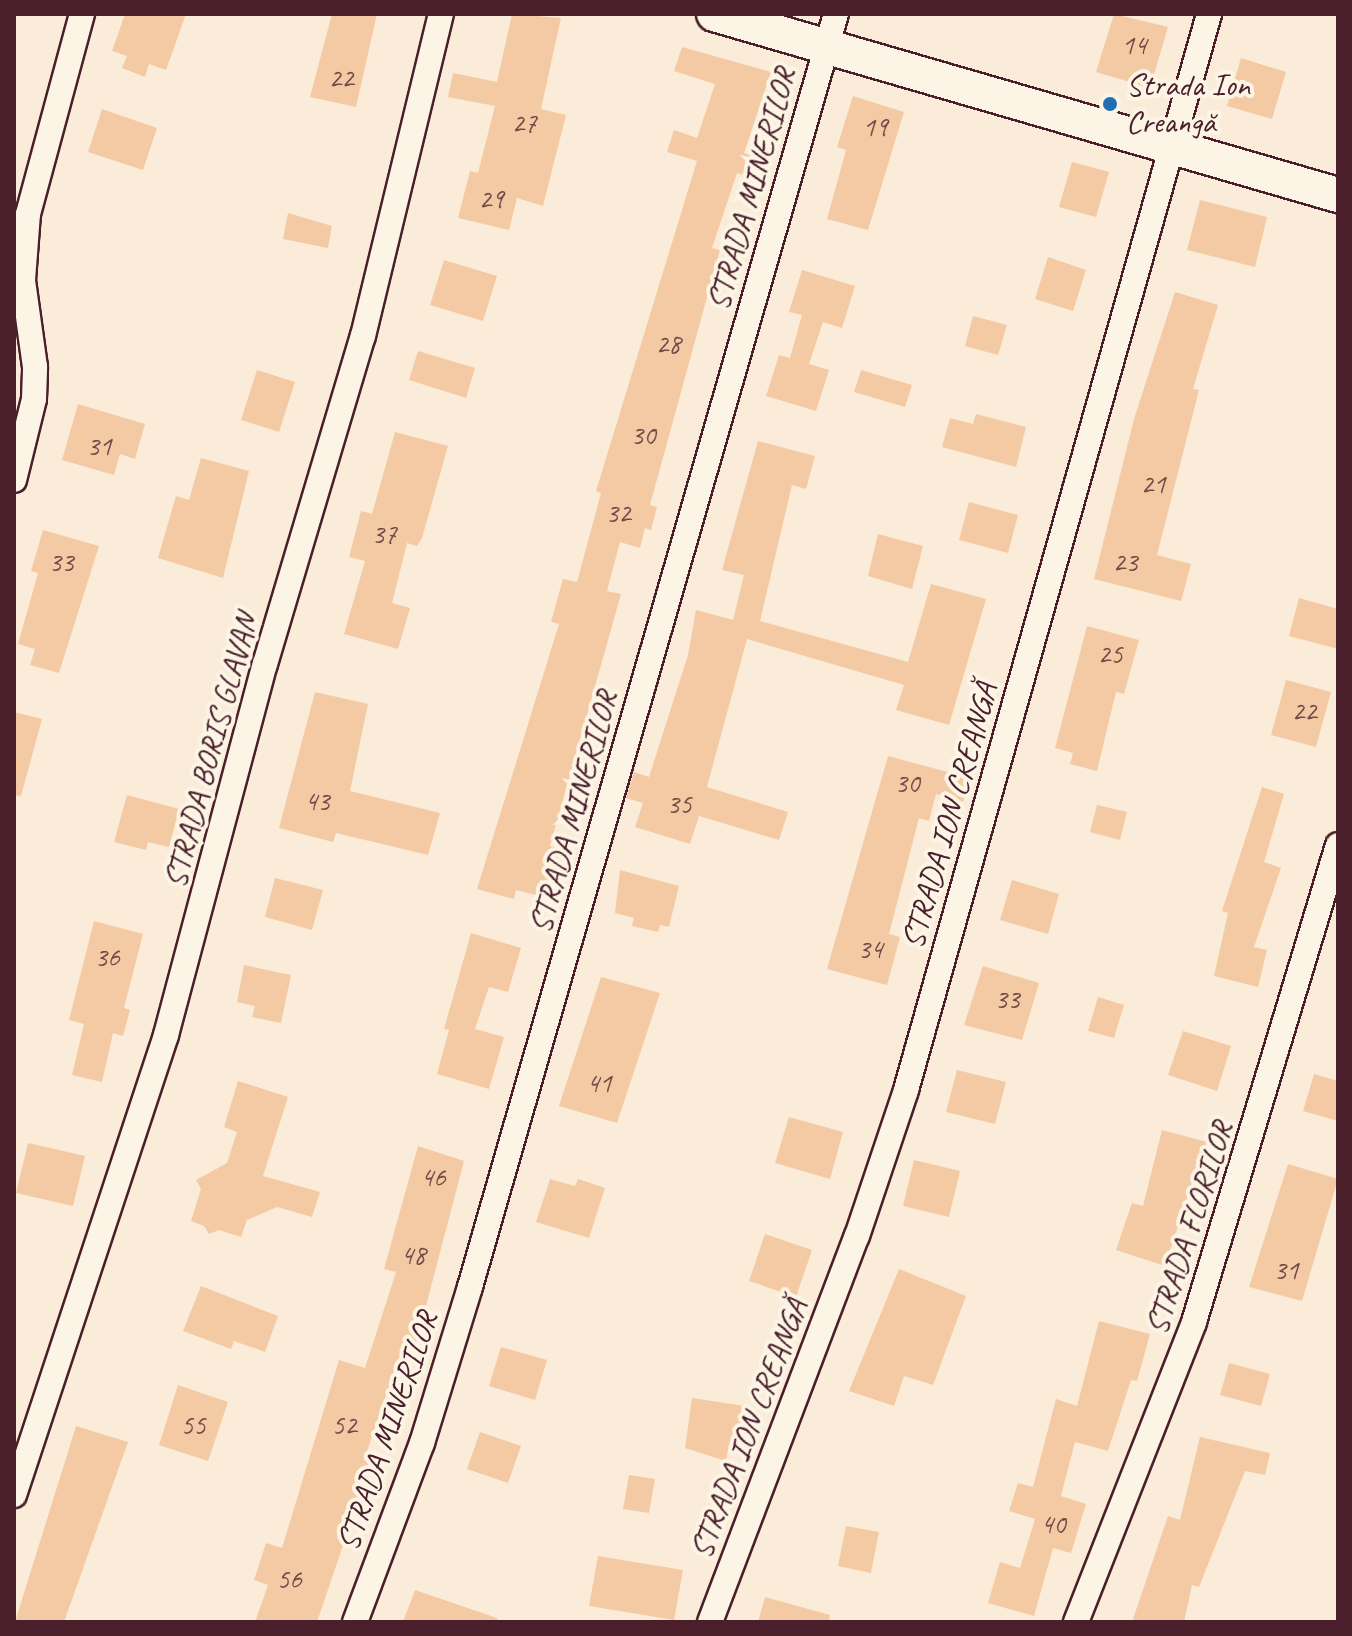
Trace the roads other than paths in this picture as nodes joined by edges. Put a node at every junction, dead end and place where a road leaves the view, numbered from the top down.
1 (82, 14) edge
2 (441, 14) edge
3 (714, 14) edge
4 (836, 14) edge
5 (1209, 14) edge
6 (826, 47) junction
7 (1171, 146) junction
8 (1338, 195) edge
9 (14, 480) edge
10 (1338, 845) edge
11 (14, 1495) edge
12 (355, 1622) edge
13 (710, 1622) edge
14 (1076, 1622) edge

1 - 9 street
2 - 11 street, STRADA BORIS GLAVAN
3 - 6 street
4 - 6 street, STRADA MINERILOR
5 - 7 street, STRADA ION CREANGĂ
6 - 7 street
6 - 12 street, STRADA MINERILOR
7 - 8 street
7 - 13 street, STRADA ION CREANGĂ
10 - 14 street, STRADA FLORILOR

